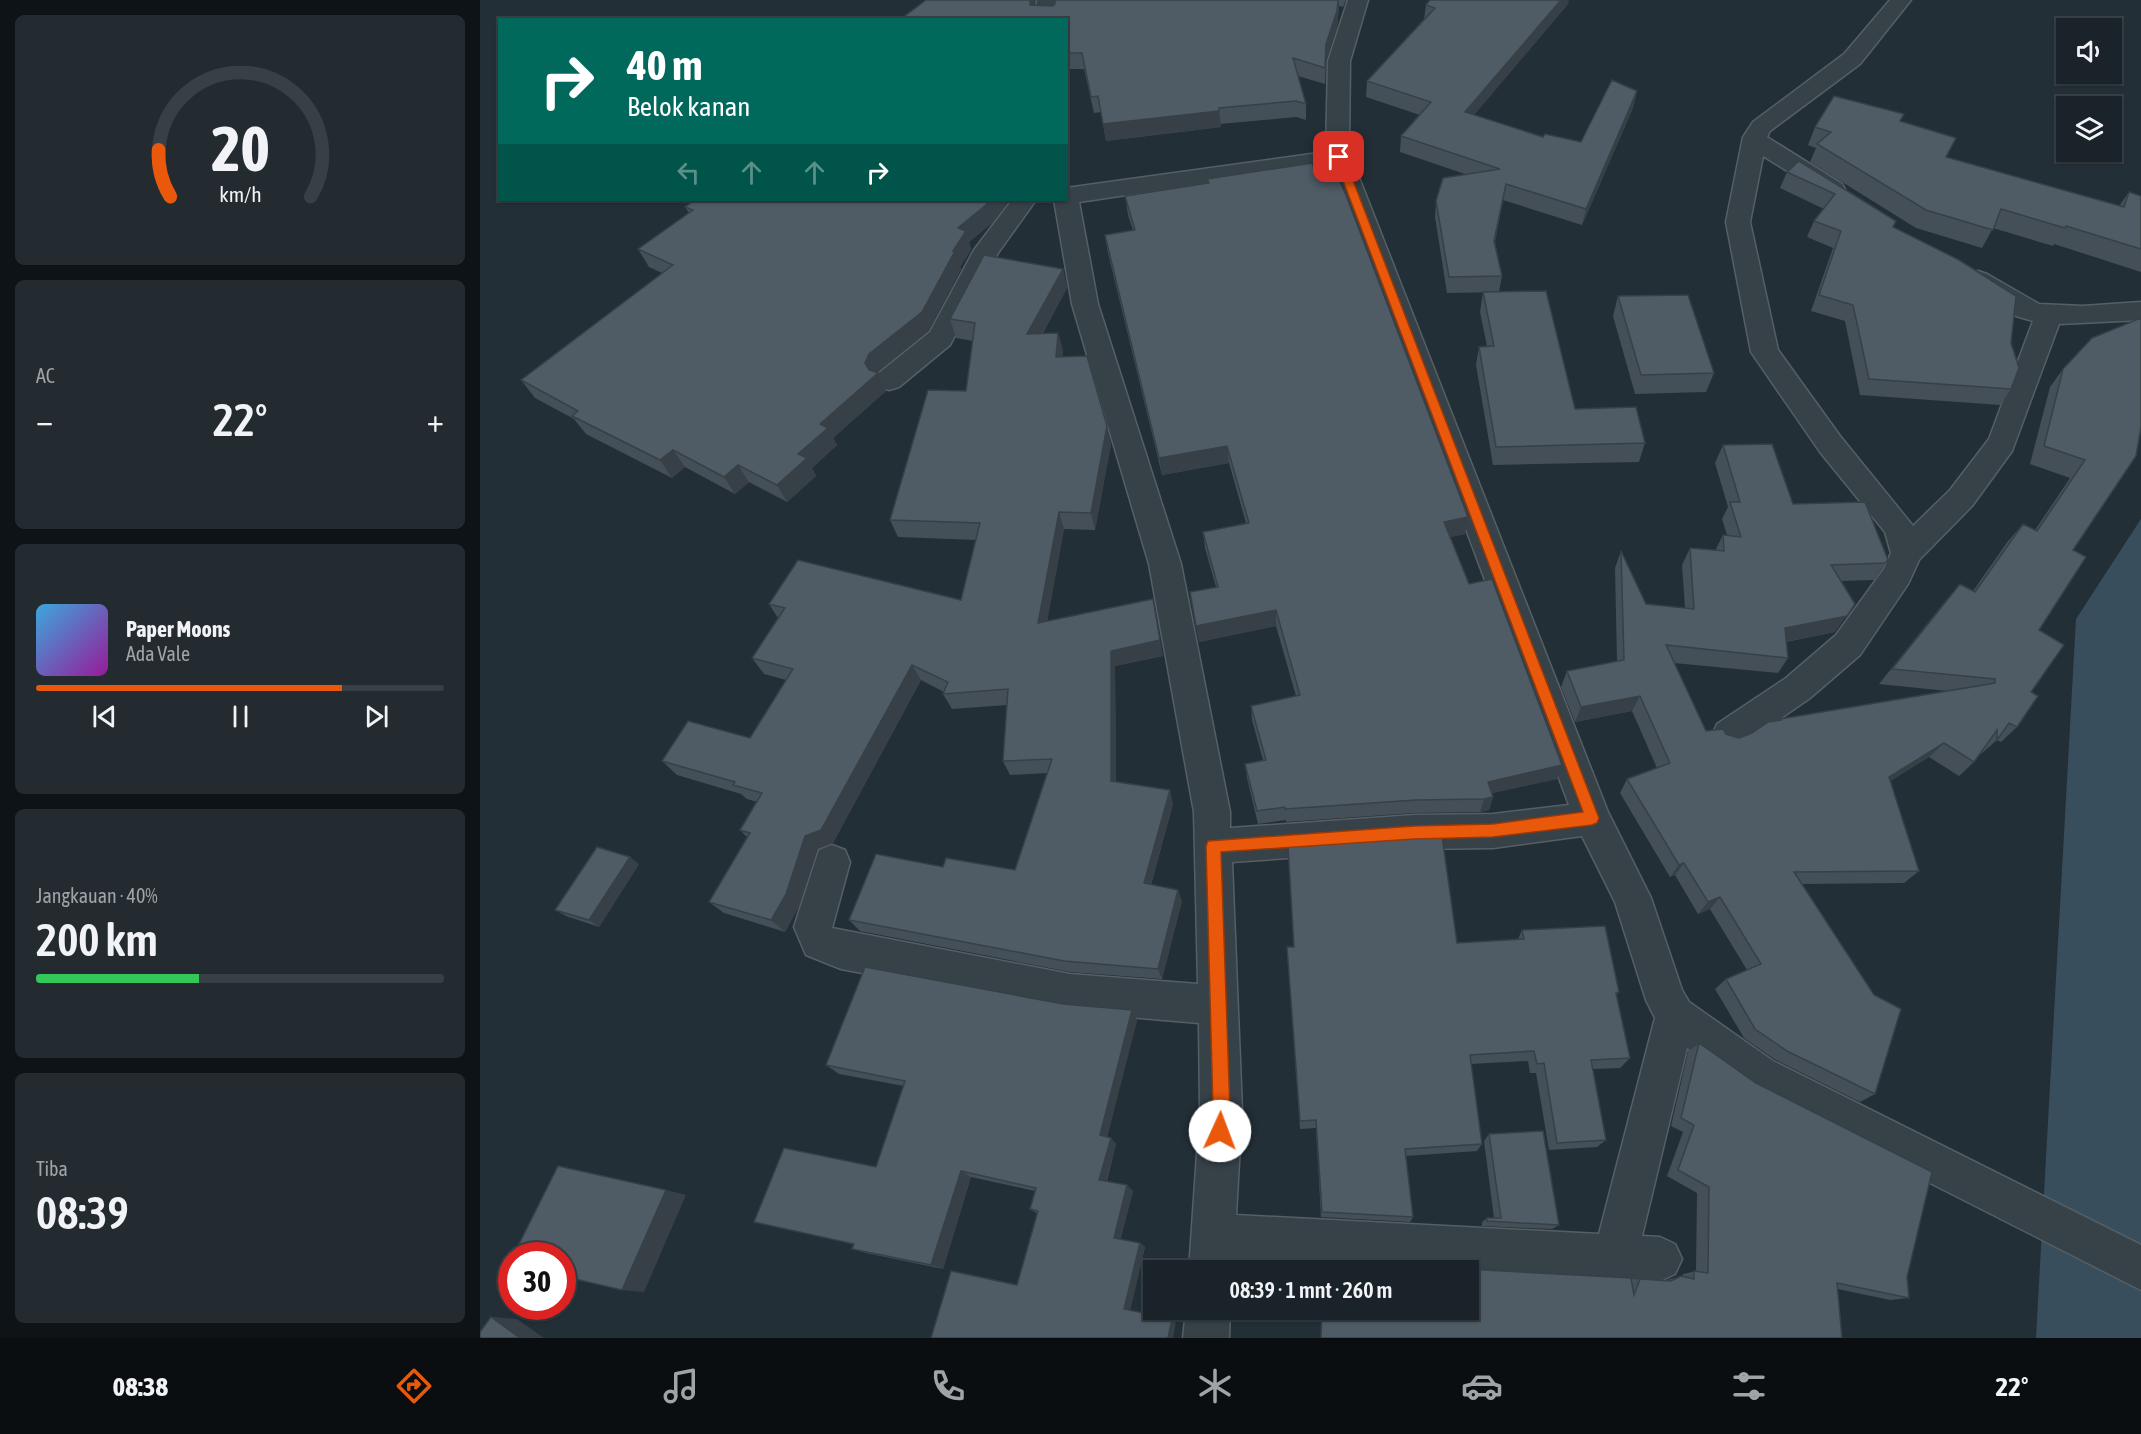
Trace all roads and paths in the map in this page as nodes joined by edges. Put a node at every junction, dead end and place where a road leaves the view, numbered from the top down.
1 (1047, 0) edge
2 (1358, 0) edge
3 (1901, 0) edge
4 (1045, 18) edge
5 (1755, 137) junction
6 (1339, 157) junction
7 (1068, 198) edge
8 (1847, 198) edge
9 (1023, 201) edge
10 (1067, 201) edge
11 (1956, 266) edge
12 (2141, 311) edge
13 (2049, 315) junction
14 (889, 380) dead end
15 (1906, 553) junction
16 (1729, 735) edge
17 (1592, 818) junction
18 (1213, 846) junction
19 (832, 861) dead end
20 (1218, 1005) junction
21 (1675, 1016) junction
22 (1212, 1253) edge
23 (1615, 1257) junction
24 (1660, 1259) dead end
25 (2141, 1268) edge
26 (1207, 1320) edge
27 (1206, 1338) edge

1 - 4 street
2 - 6 street
3 - 5 street
5 - 8 street
5 - 15 street
6 - 7 street
6 - 17 street
9 - 14 street
10 - 18 street
11 - 13 street
12 - 13 street
13 - 15 street
15 - 16 street
17 - 18 street
17 - 21 street
18 - 20 street
19 - 20 street
20 - 22 street
21 - 23 street
21 - 25 street
22 - 23 street
23 - 24 street
26 - 27 street

